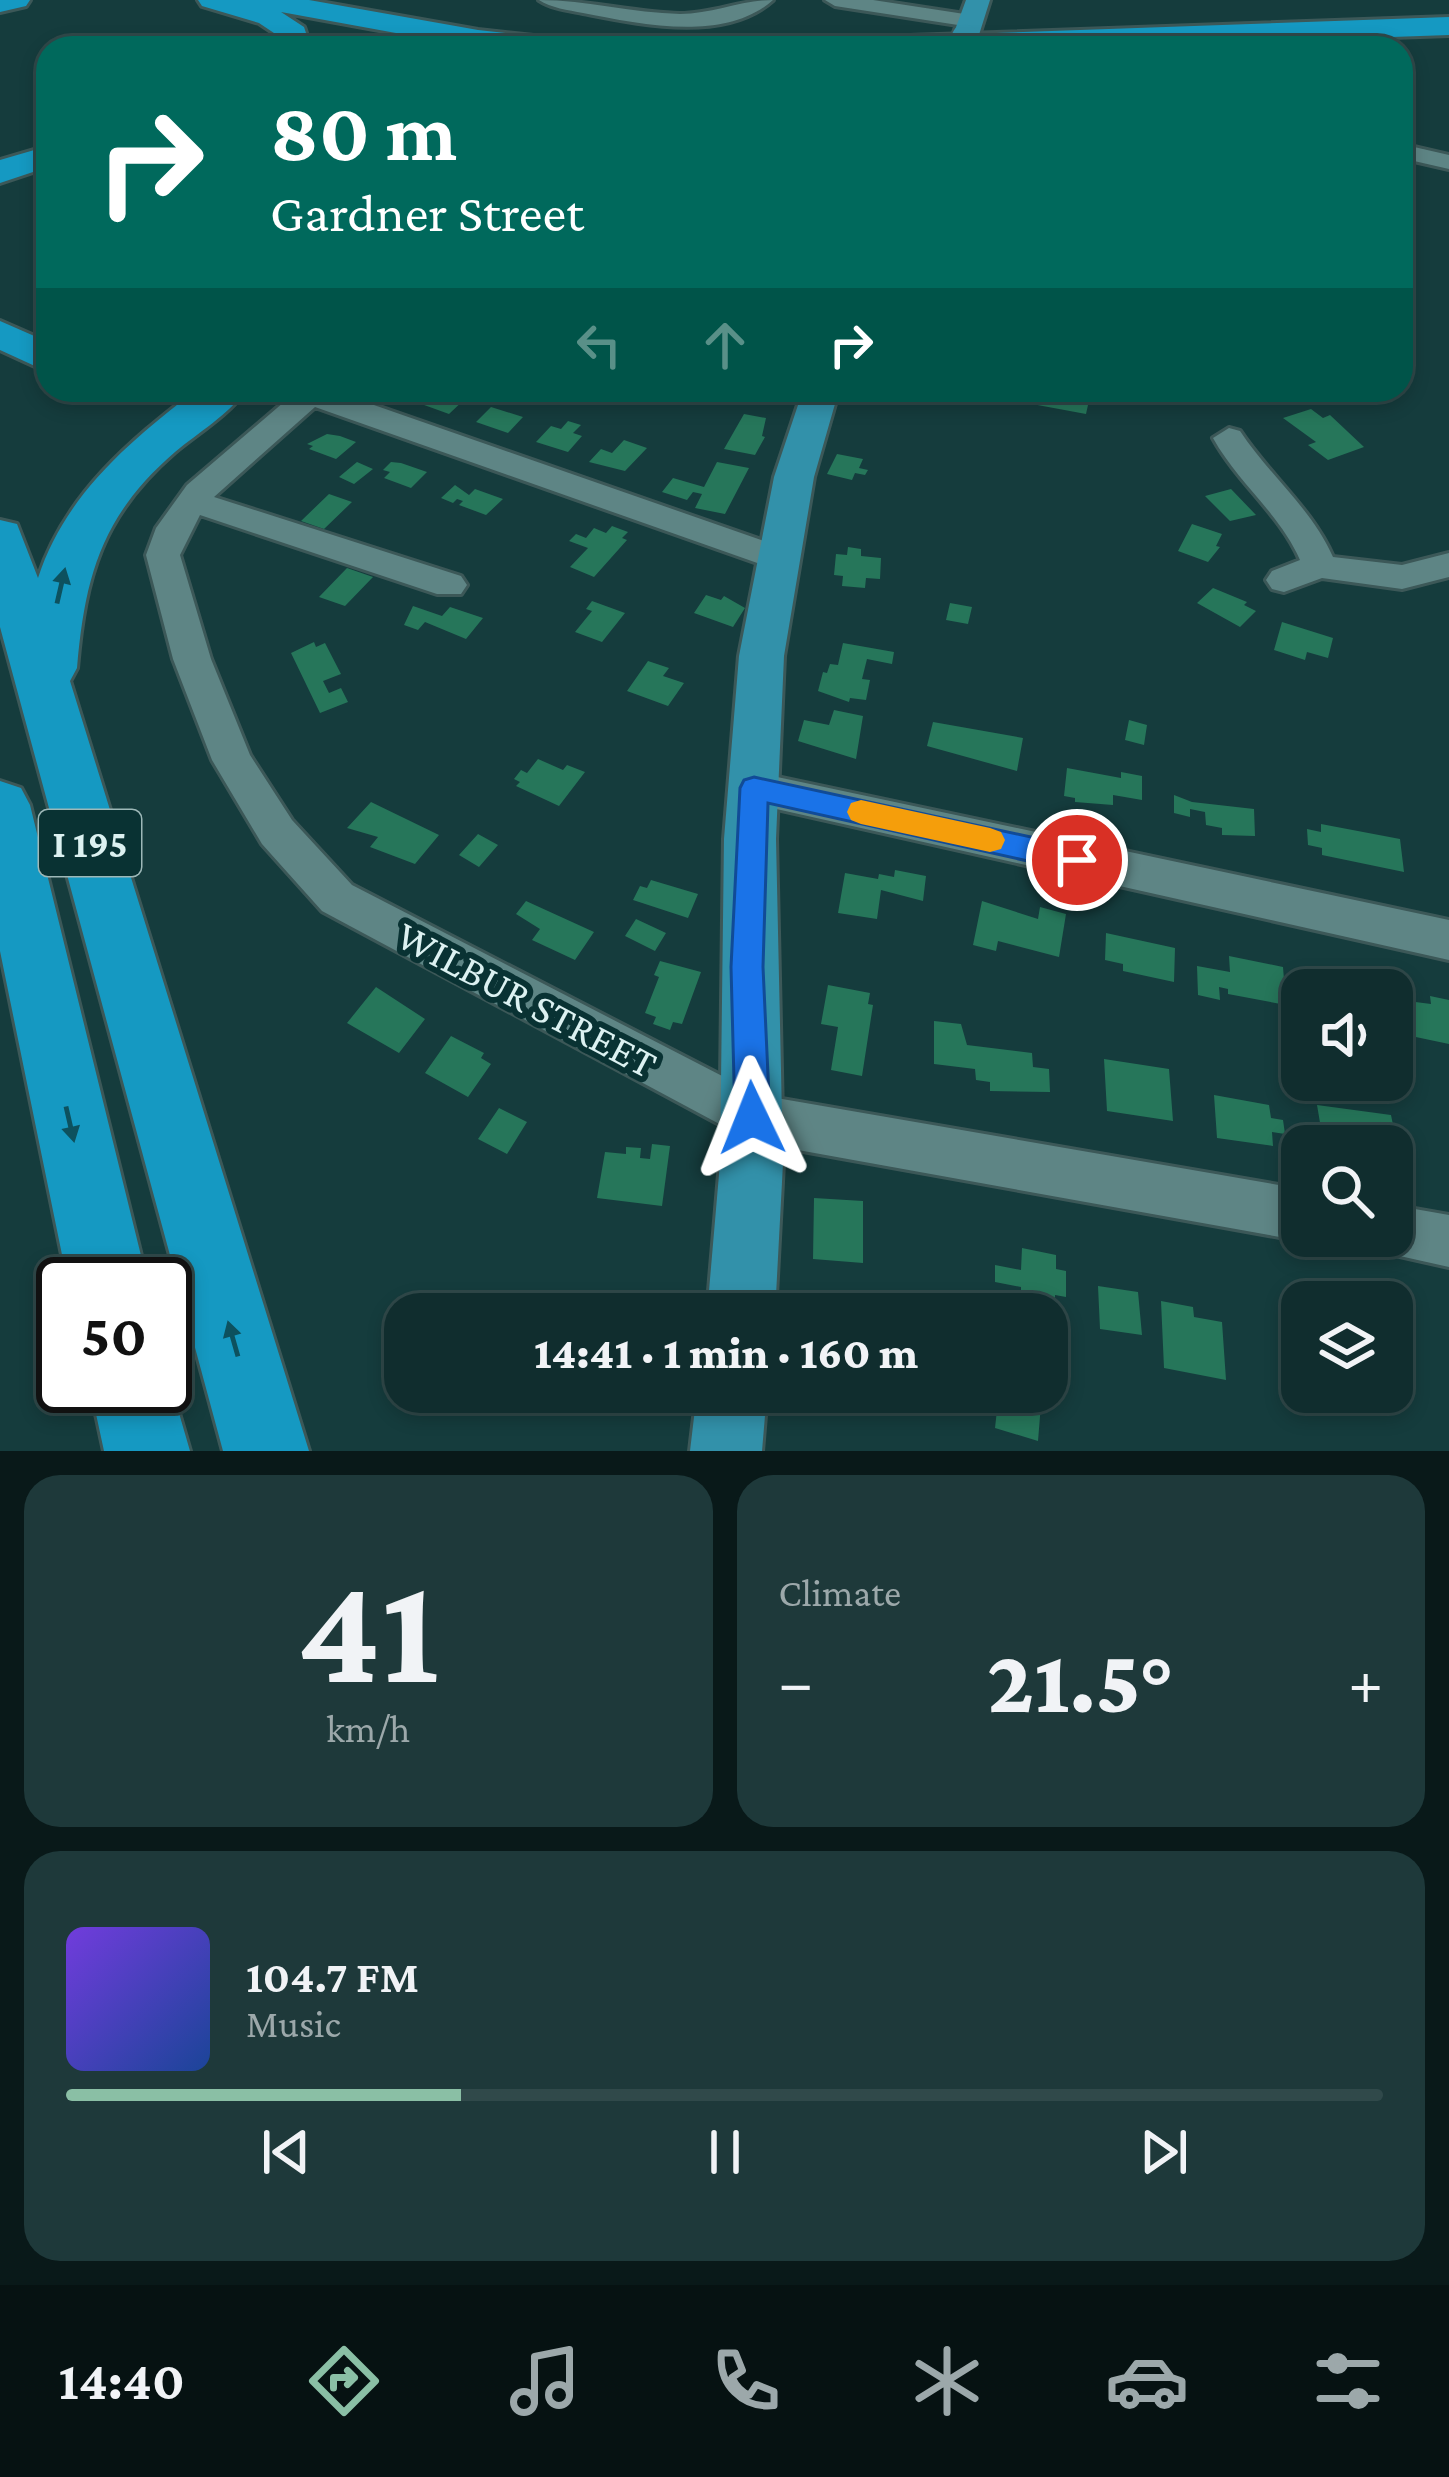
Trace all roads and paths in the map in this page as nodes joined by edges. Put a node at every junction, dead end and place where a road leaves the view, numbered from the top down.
1 (16, 0) edge
2 (212, 0) edge
3 (260, 0) edge
4 (548, 0) edge
5 (763, 0) edge
6 (835, 0) edge
7 (0, 3) edge
8 (1449, 26) edge
9 (969, 27) edge
10 (294, 36) edge
11 (464, 36) edge
12 (1165, 36) edge
13 (1449, 38) edge
14 (1413, 39) edge
15 (1413, 154) edge
16 (36, 162) edge
17 (1449, 162) edge
18 (0, 172) edge
19 (36, 180) edge
20 (0, 190) edge
21 (0, 333) edge
22 (36, 352) edge
23 (209, 402) edge
24 (303, 402) edge
25 (339, 402) edge
26 (817, 402) edge
27 (1229, 438) dead end
28 (192, 501) junction
29 (0, 536) edge
30 (775, 556) junction
31 (1449, 565) edge
32 (1321, 566) junction
33 (1284, 580) dead end
34 (449, 585) dead end
35 (48, 702) junction
36 (754, 788) junction
37 (0, 805) edge
38 (0, 927) edge
39 (1449, 940) edge
40 (53, 1054) junction
41 (752, 1118) junction
42 (1281, 1211) edge
43 (1413, 1235) edge
44 (1449, 1241) edge
45 (102, 1257) edge
46 (742, 1293) edge
47 (138, 1413) edge
48 (731, 1413) edge
49 (147, 1451) edge
50 (266, 1451) edge
51 (726, 1451) edge

1 - 7 highway
2 - 10 highway
3 - 11 highway
4 - 5 street
6 - 9 street
8 - 12 highway
13 - 14 highway
15 - 17 street
16 - 18 highway
19 - 20 highway
21 - 22 highway
35 -> 23 highway
24 - 28 street, WILBUR STREET
25 - 30 street
26 - 30 main road
27 - 32 street
28 - 34 street
28 - 41 street, WILBUR STREET
29 - 35 highway, I 195
30 - 36 main road
31 - 32 street
32 - 33 street
50 -> 35 highway, I 195
36 - 39 street
36 - 41 main road
37 - 40 highway, I 195
38 - 40 highway
40 -> 45 highway, I 195
41 - 42 street, WILBUR STREET
41 - 46 main road
43 - 44 street
47 - 49 highway
48 - 51 main road

